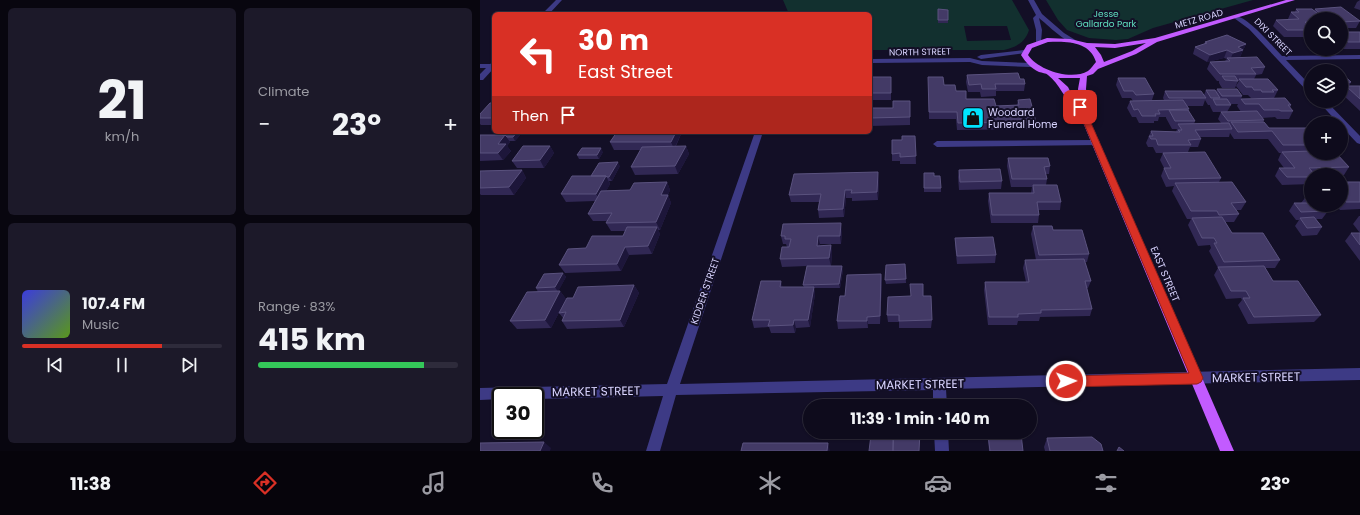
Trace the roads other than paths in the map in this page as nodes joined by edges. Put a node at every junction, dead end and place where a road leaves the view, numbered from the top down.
1 (559, 0) edge
2 (1031, 0) edge
3 (1292, 0) edge
4 (547, 12) edge
5 (1039, 15) junction
6 (1236, 17) junction
7 (1156, 40) junction
8 (1038, 42) junction
9 (1075, 42) junction
10 (1085, 45) junction
11 (1024, 52) junction
12 (1360, 57) edge
13 (1281, 58) junction
14 (970, 60) junction
15 (872, 62) edge
16 (492, 65) edge
17 (1031, 65) junction
18 (480, 66) edge
19 (492, 67) edge
20 (1098, 67) junction
21 (1051, 74) junction
22 (1084, 74) junction
23 (480, 78) edge
24 (1304, 83) edge
25 (1080, 107) junction
26 (1329, 108) edge
27 (758, 134) edge
28 (1359, 139) edge
29 (1096, 143) junction
30 (937, 144) dead end
31 (1360, 374) edge
32 (1197, 378) junction
33 (939, 384) junction
34 (671, 390) junction
35 (480, 394) edge
36 (940, 399) edge
37 (942, 439) edge
38 (653, 451) edge
39 (942, 451) edge
40 (1227, 451) edge

1 - 4 street
2 - 5 street
3 - 6 main road, METZ ROAD
5 - 8 street
5 - 9 street
6 - 7 main road, METZ ROAD
6 - 13 street, DIXI STREET
7 - 10 main road, METZ ROAD
7 - 20 main road, METZ ROAD
8 - 9 main road
8 - 11 main road
9 - 10 main road
10 - 20 main road
11 - 14 street, NORTH STREET
11 - 17 main road
12 - 13 street
13 - 24 street, DIXI STREET
14 - 15 street, NORTH STREET
14 - 17 street, NORTH STREET
16 - 18 street
17 - 21 main road
19 - 23 street
20 - 22 main road, METZ ROAD
21 - 22 main road
21 - 25 main road, EAST STREET
22 - 25 main road
25 - 29 main road, EAST STREET
26 - 28 street
27 - 34 street, KIDDER STREET
29 - 30 street
29 - 32 main road, EAST STREET
31 - 32 street, MARKET STREET
32 - 33 street, MARKET STREET
32 - 40 main road, EAST STREET
33 - 34 street, MARKET STREET
33 - 36 street
34 - 35 street, MARKET STREET
34 - 38 street, KIDDER STREET
37 - 39 street

